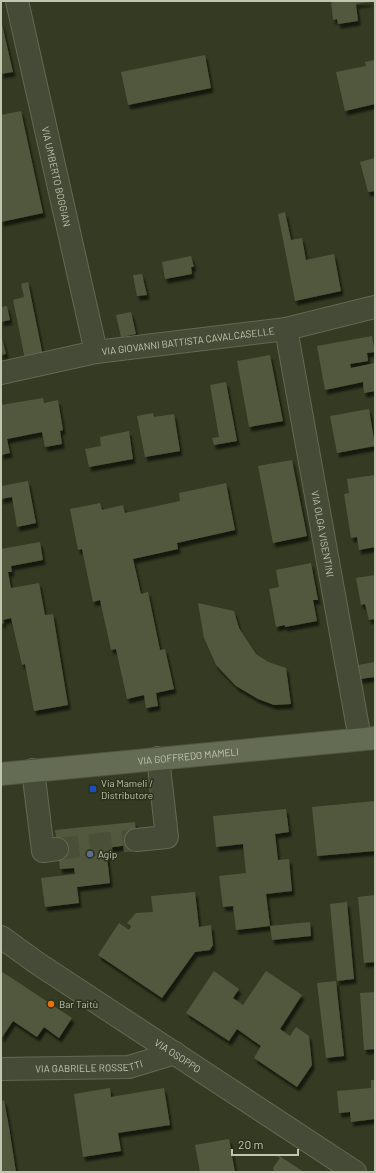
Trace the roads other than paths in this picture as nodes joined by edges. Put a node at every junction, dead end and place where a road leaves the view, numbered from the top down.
1 (17, 1) edge
2 (375, 307) edge
3 (286, 329) junction
4 (96, 352) junction
5 (1, 373) edge
6 (368, 738) edge
7 (158, 758) junction
8 (33, 770) junction
9 (1, 774) edge
10 (136, 840) tunnel mouth
11 (57, 849) tunnel mouth
12 (1, 937) edge
13 (175, 1053) junction
14 (1, 1068) edge
15 (355, 1172) edge

1 - 4 street, VIA UMBERTO BOGGIAN
2 - 3 street, VIA GIOVANNI BATTISTA CAVALCASELLE
3 - 4 street, VIA GIOVANNI BATTISTA CAVALCASELLE
3 - 6 street, VIA OLGA VISENTINI
4 - 5 street, VIA GIOVANNI BATTISTA CAVALCASELLE
6 - 7 main road, VIA GOFFREDO MAMELI
7 - 8 main road, VIA GOFFREDO MAMELI
7 - 10 street
8 - 9 main road, VIA GOFFREDO MAMELI
8 - 11 street
12 - 13 street, VIA OSOPPO
13 - 14 street, VIA GABRIELE ROSSETTI
13 - 15 street, VIA OSOPPO

